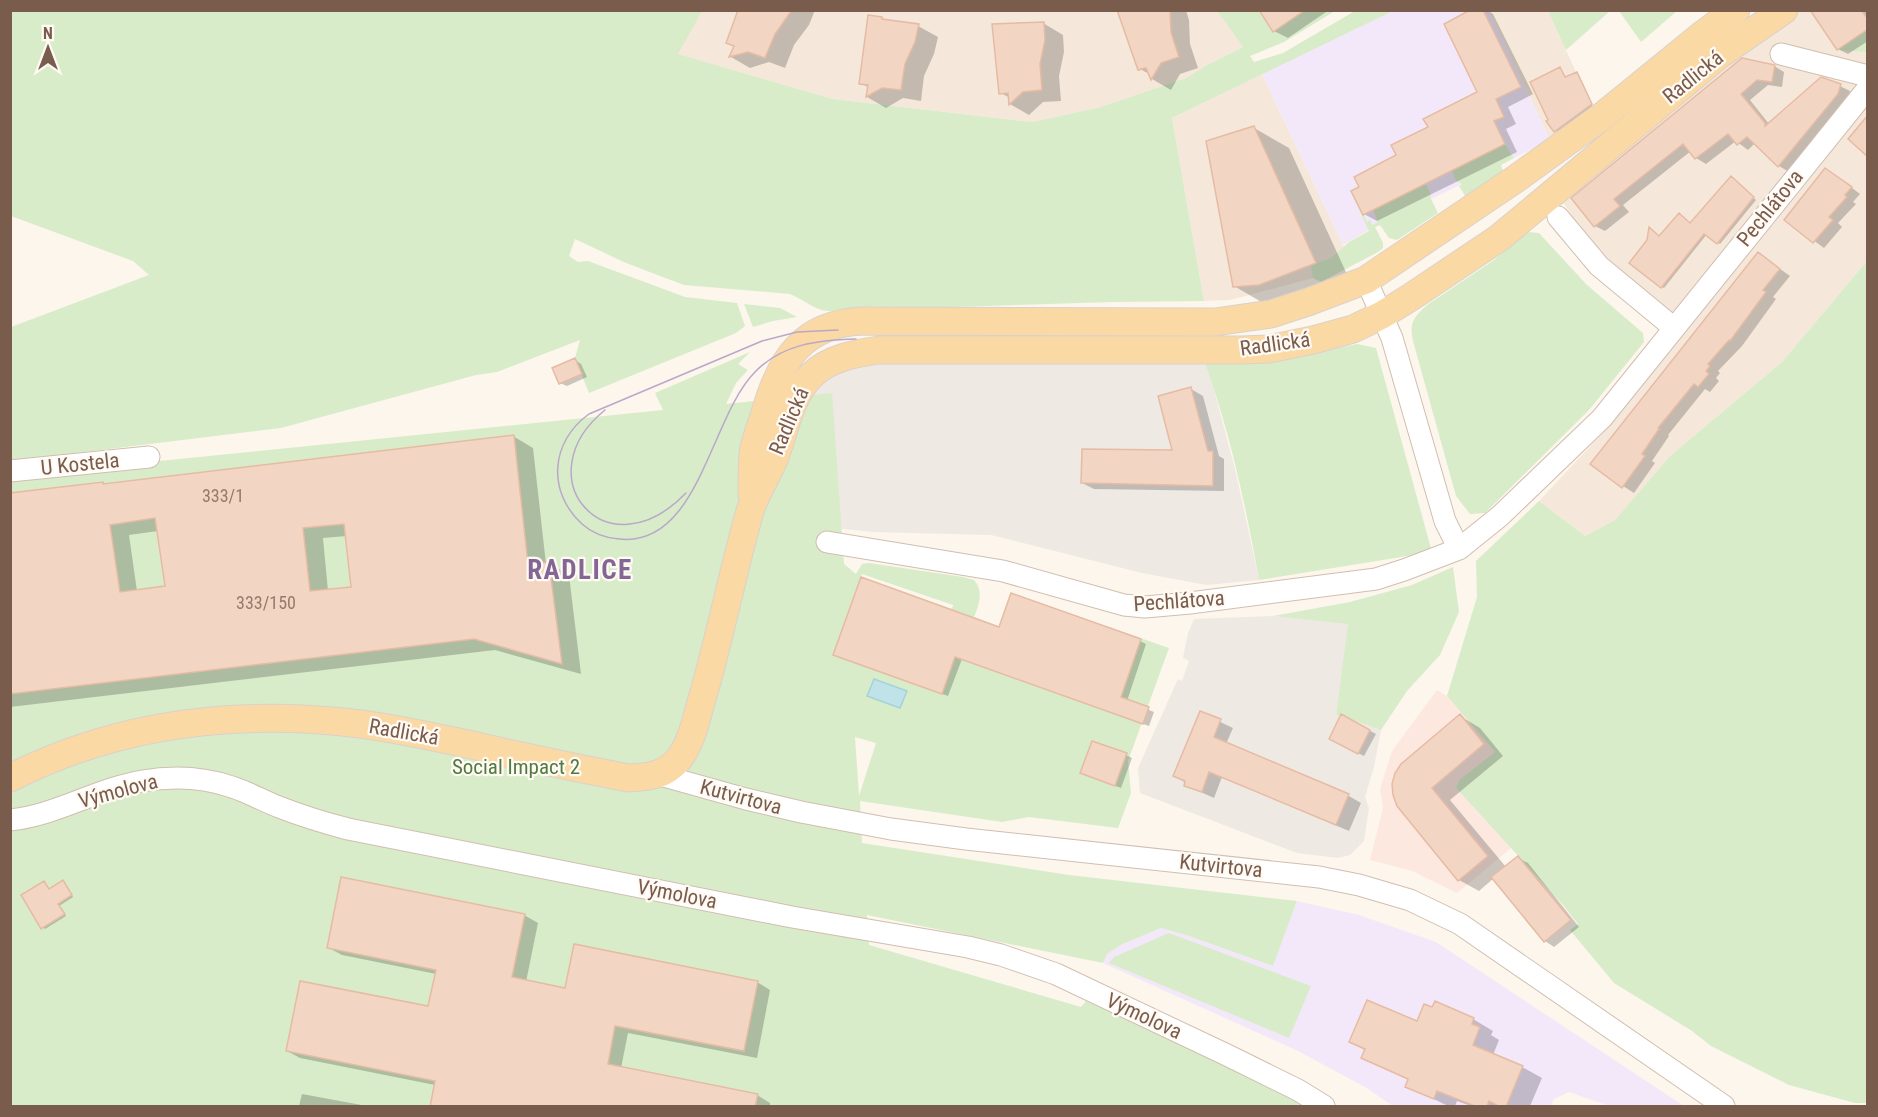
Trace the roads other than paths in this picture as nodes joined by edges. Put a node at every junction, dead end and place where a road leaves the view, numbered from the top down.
1 (1736, 10) edge
2 (1784, 10) edge
3 (1781, 54) dead end
4 (1868, 76) edge
5 (1868, 88) edge
6 (1558, 217) dead end
7 (1366, 280) junction
8 (1382, 315) junction
9 (1674, 328) junction
10 (149, 457) dead end
11 (10, 471) edge
12 (751, 508) junction
13 (827, 542) dead end
14 (1459, 549) junction
15 (660, 775) junction
16 (10, 778) edge
17 (10, 819) edge
18 (1324, 1107) edge
19 (1724, 1107) edge

1 - 7 main road, Radlická
2 - 8 main road, Radlická
3 - 4 street
5 - 9 street, Pechlátova
6 - 9 street
7 - 8 street
7 - 12 main road, Radlická
8 - 12 main road, Radlická
8 - 14 street
9 - 14 street, Pechlátova
10 - 11 street, U Kostela
12 - 15 main road, Radlická
13 - 14 street, Pechlátova
15 - 16 main road, Radlická
15 - 19 street, Kutvirtova
17 - 18 street, Výmolova

